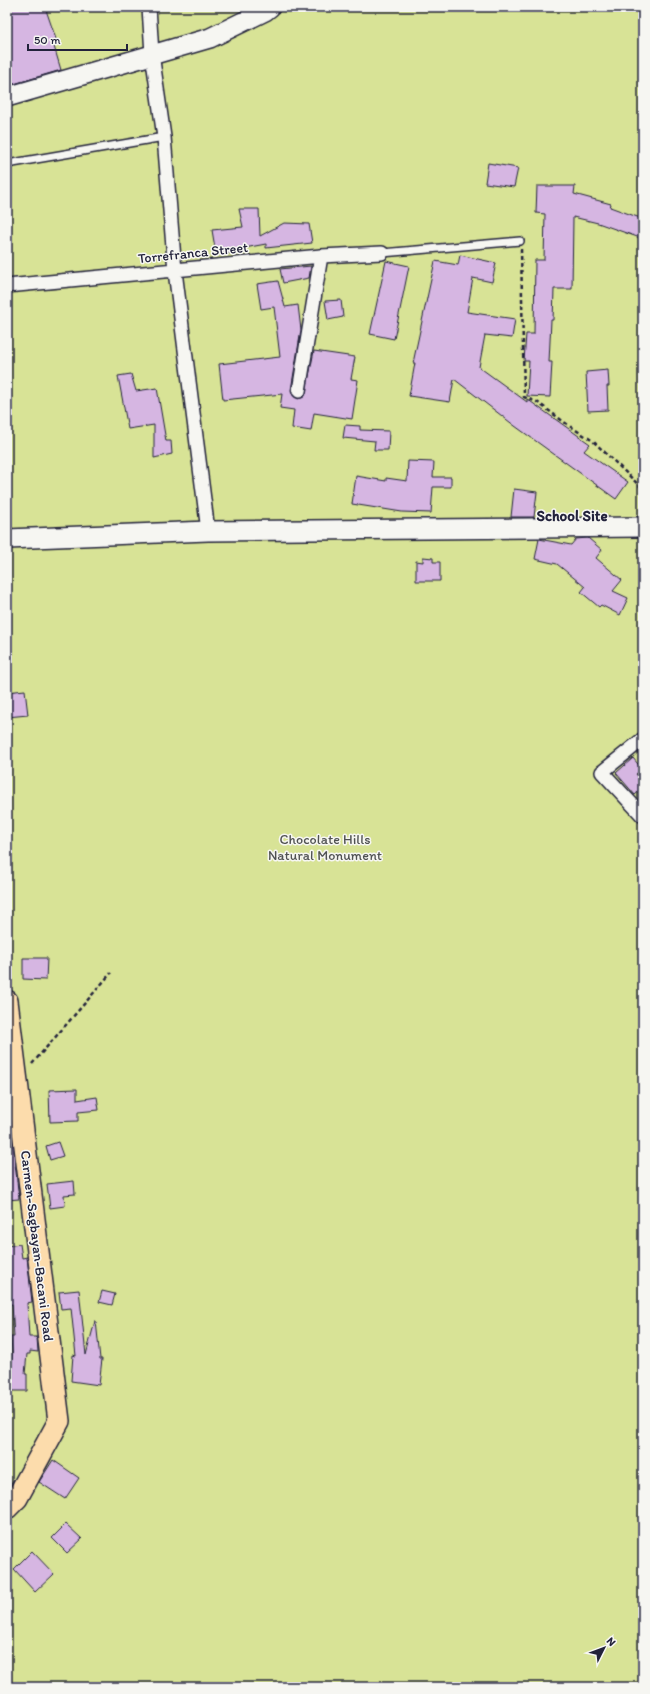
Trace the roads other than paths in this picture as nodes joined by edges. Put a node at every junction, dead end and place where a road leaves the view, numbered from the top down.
1 (149, 7) edge
2 (270, 7) edge
3 (152, 54) junction
4 (7, 97) edge
5 (164, 137) junction
6 (7, 164) edge
7 (520, 241) road end
8 (382, 253) joint
9 (321, 256) junction
10 (175, 271) junction
11 (7, 286) edge
12 (299, 391) dead end
13 (643, 527) edge
14 (208, 531) junction
15 (7, 540) edge
16 (643, 739) edge
17 (643, 816) edge
18 (7, 1001) edge
19 (7, 1508) edge

1 - 3 street
2 - 3 street
3 - 4 street
3 - 5 street
5 - 6 lane
5 - 10 street
7 - 8 lane
8 - 9 street, Torrefranca Street
9 - 10 street, Torrefranca Street
9 - 12 street
10 - 11 street, Torrefranca Street
10 - 14 street
13 - 14 street
14 - 15 street
16 - 17 street
18 - 19 main road, Carmen-Sagbayan-Bacani Road

